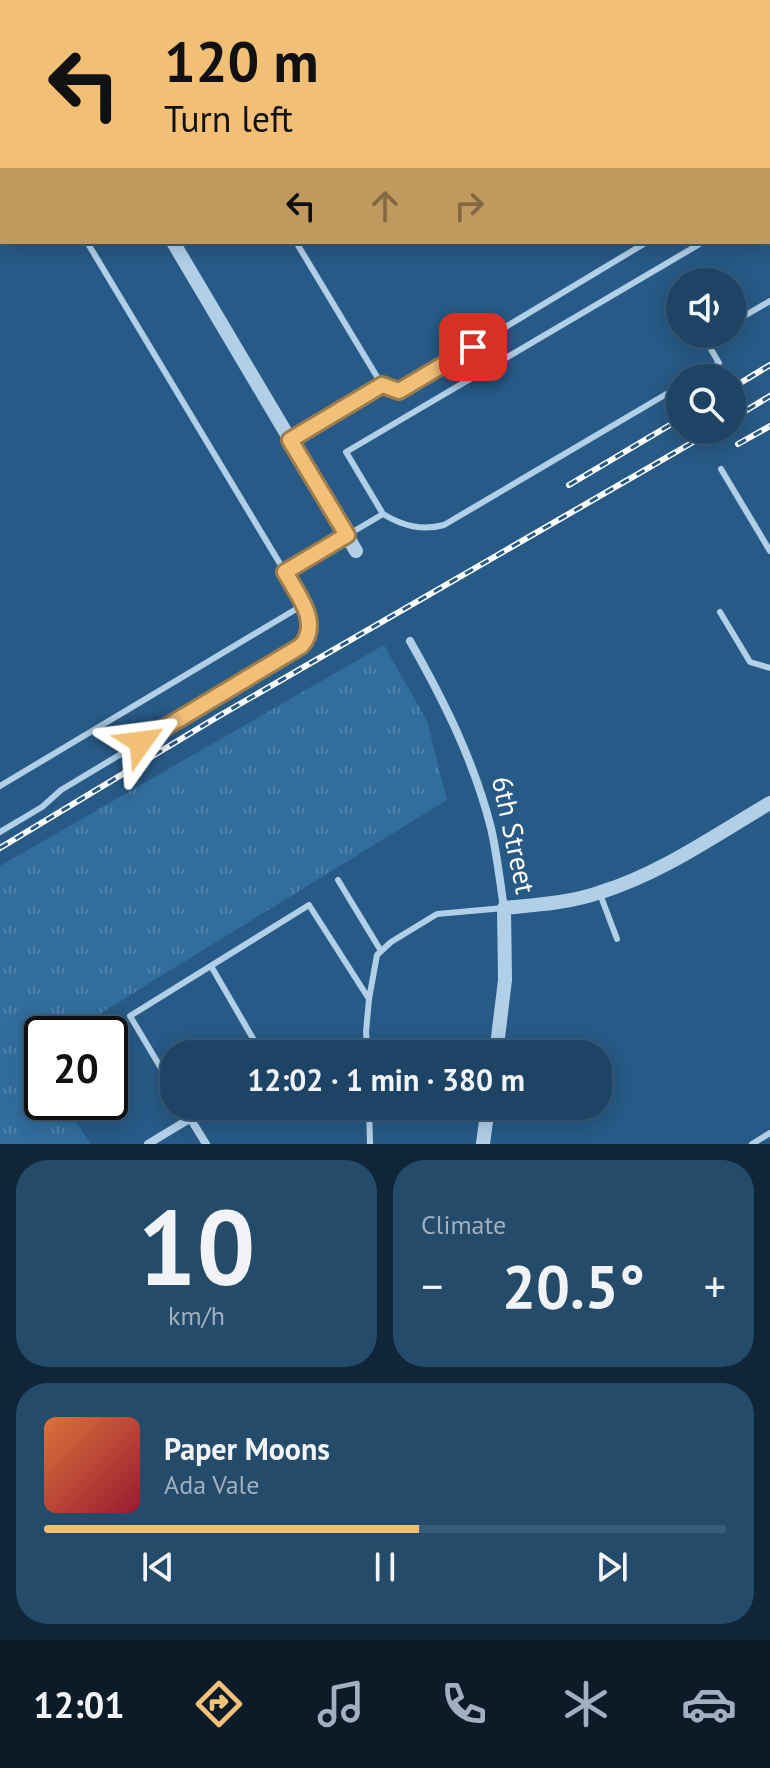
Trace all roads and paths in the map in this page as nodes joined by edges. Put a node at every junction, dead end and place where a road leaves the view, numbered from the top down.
1 (88, 244) edge
2 (174, 244) edge
3 (297, 244) edge
4 (644, 244) edge
5 (700, 244) edge
6 (770, 301) edge
7 (746, 315) edge
8 (382, 385) junction
9 (666, 394) edge
10 (290, 440) junction
11 (721, 469) dead end
12 (383, 514) junction
13 (347, 535) junction
14 (356, 551) dead end
15 (770, 551) edge
16 (285, 572) junction
17 (303, 605) junction
18 (720, 612) dead end
19 (410, 641) dead end
20 (770, 668) edge
21 (0, 786) edge
22 (770, 803) edge
23 (0, 832) edge
24 (338, 880) dead end
25 (599, 893) junction
26 (504, 908) junction
27 (617, 939) dead end
28 (381, 951) junction
29 (211, 966) junction
30 (369, 999) junction
31 (254, 1040) edge
32 (367, 1040) edge
33 (498, 1040) edge
34 (160, 1066) edge
35 (187, 1120) edge
36 (191, 1120) edge
37 (369, 1120) edge
38 (486, 1120) edge
39 (770, 1133) edge
40 (148, 1144) edge
41 (206, 1144) edge
42 (370, 1144) edge
43 (483, 1144) edge
44 (752, 1144) edge

1 - 16 lane
2 - 10 street
3 - 8 lane
4 - 8 lane
5 - 12 lane
6 - 7 lane
8 - 10 lane
9 - 12 lane
10 - 13 street
11 - 15 lane
12 - 13 lane
13 - 14 street
13 - 16 lane
16 - 17 lane
17 - 21 lane
17 - 23 lane
18 - 20 lane
19 - 26 street, 6th Street
22 - 25 street
24 - 28 lane
25 - 26 street
25 - 27 lane
26 - 28 lane
26 - 33 street, 6th Street
28 - 30 lane
29 - 30 lane
29 - 31 lane
29 - 34 lane
30 - 32 lane
35 - 40 street
36 - 41 street
37 - 42 lane
38 - 43 street
39 - 44 lane

